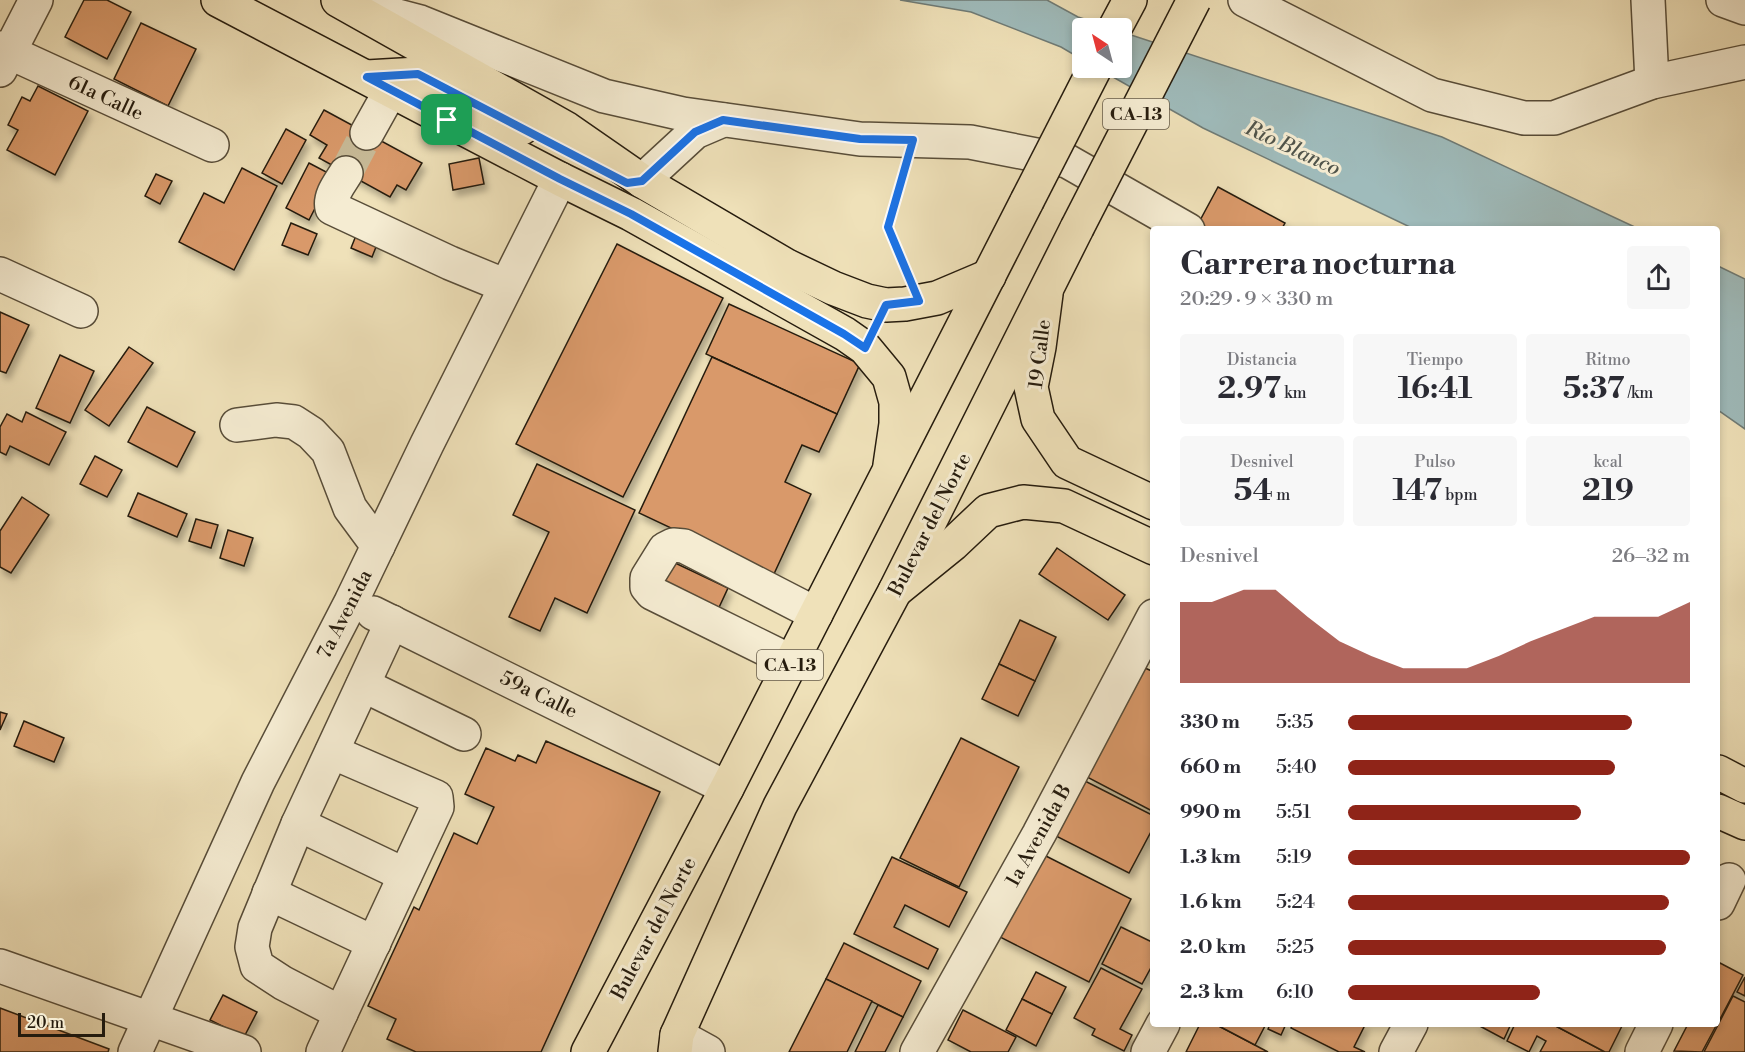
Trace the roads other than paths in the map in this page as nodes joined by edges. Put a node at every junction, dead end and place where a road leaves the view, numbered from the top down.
1 (36, 0) edge
2 (218, 0) edge
3 (1130, 0) edge
4 (1194, 0) edge
5 (1245, 0) edge
6 (1648, 0) edge
7 (1723, 0) edge
8 (340, 1) edge
9 (1745, 8) edge
10 (1120, 18) edge
11 (3, 57) edge
12 (1745, 62) edge
13 (1090, 78) edge
14 (1653, 82) junction
15 (379, 84) junction
16 (723, 120) junction
17 (367, 133) tunnel mouth
18 (212, 146) dead end
19 (346, 173) tunnel mouth
20 (560, 179) junction
21 (642, 181) junction
22 (1181, 226) edge
23 (0, 274) edge
24 (989, 276) junction
25 (506, 286) junction
26 (1048, 286) junction
27 (886, 305) junction
28 (81, 311) dead end
29 (865, 348) junction
30 (237, 424) dead end
31 (889, 472) junction
32 (1150, 501) edge
33 (378, 546) junction
34 (1150, 546) edge
35 (895, 591) junction
36 (351, 602) junction
37 (816, 614) junction
38 (392, 622) junction
39 (1150, 624) edge
40 (792, 662) junction
41 (363, 685) junction
42 (464, 734) dead end
43 (332, 752) junction
44 (1720, 773) edge
45 (1745, 786) edge
46 (727, 788) junction
47 (1720, 812) edge
48 (1745, 823) edge
49 (298, 825) junction
50 (405, 874) junction
51 (269, 893) junction
52 (374, 944) junction
53 (0, 966) edge
54 (341, 1013) junction
55 (150, 1019) junction
56 (1161, 1027) edge
57 (1409, 1027) edge
58 (1654, 1027) edge
59 (676, 1044) edge
60 (135, 1052) edge
61 (244, 1052) edge
62 (323, 1052) edge
63 (588, 1052) edge
64 (708, 1052) edge
65 (917, 1052) edge
66 (1148, 1052) edge
67 (1396, 1052) edge
68 (1642, 1052) edge

1 - 11 street
2 - 15 main road
3 - 10 main road
4 - 26 main road, Bulevar del Norte / CA-13, bridge
5 - 14 street
6 - 14 street
7 - 9 street
8 - 16 street
8 - 21 main road
11 - 18 street, 61a Calle
12 - 14 street
13 - 24 main road, Bulevar del Norte / CA-13, bridge
15 - 17 street
15 - 20 main road
15 - 21 main road
16 - 21 street
16 - 22 street
19 - 25 street
20 - 25 street, 7a Avenida
20 - 29 main road
21 - 27 main road
23 - 28 street
24 - 27 main road
24 - 31 main road, Bulevar del Norte / CA-13
25 - 33 street, 7a Avenida
26 - 32 main road, 19 Calle
26 - 35 main road, Bulevar del Norte / CA-13
27 - 29 main road
29 - 31 main road
30 - 33 street
31 - 37 main road, Bulevar del Norte / CA-13
33 - 36 street, 7a Avenida
34 - 35 main road
35 - 59 main road, Bulevar del Norte / CA-13
36 - 38 street, 59a Calle
36 - 55 street, 7a Avenida
37 - 40 main road, Bulevar del Norte / CA-13
37 - 40 street
38 - 41 street
38 - 46 street, 59a Calle
39 - 65 street, 1a Avenida B
40 - 46 main road, Bulevar del Norte / CA-13
41 - 42 street
41 - 43 street
43 - 49 street
43 - 50 street
44 - 45 main road
46 - 63 main road, Bulevar del Norte / CA-13
47 - 48 main road
49 - 50 street
49 - 51 street
50 - 52 street
51 - 52 street
51 - 54 street
52 - 54 street
53 - 55 street
54 - 62 street
55 - 60 street, 7a Avenida
55 - 61 street
56 - 66 street
57 - 67 street
58 - 68 street
59 - 64 street

